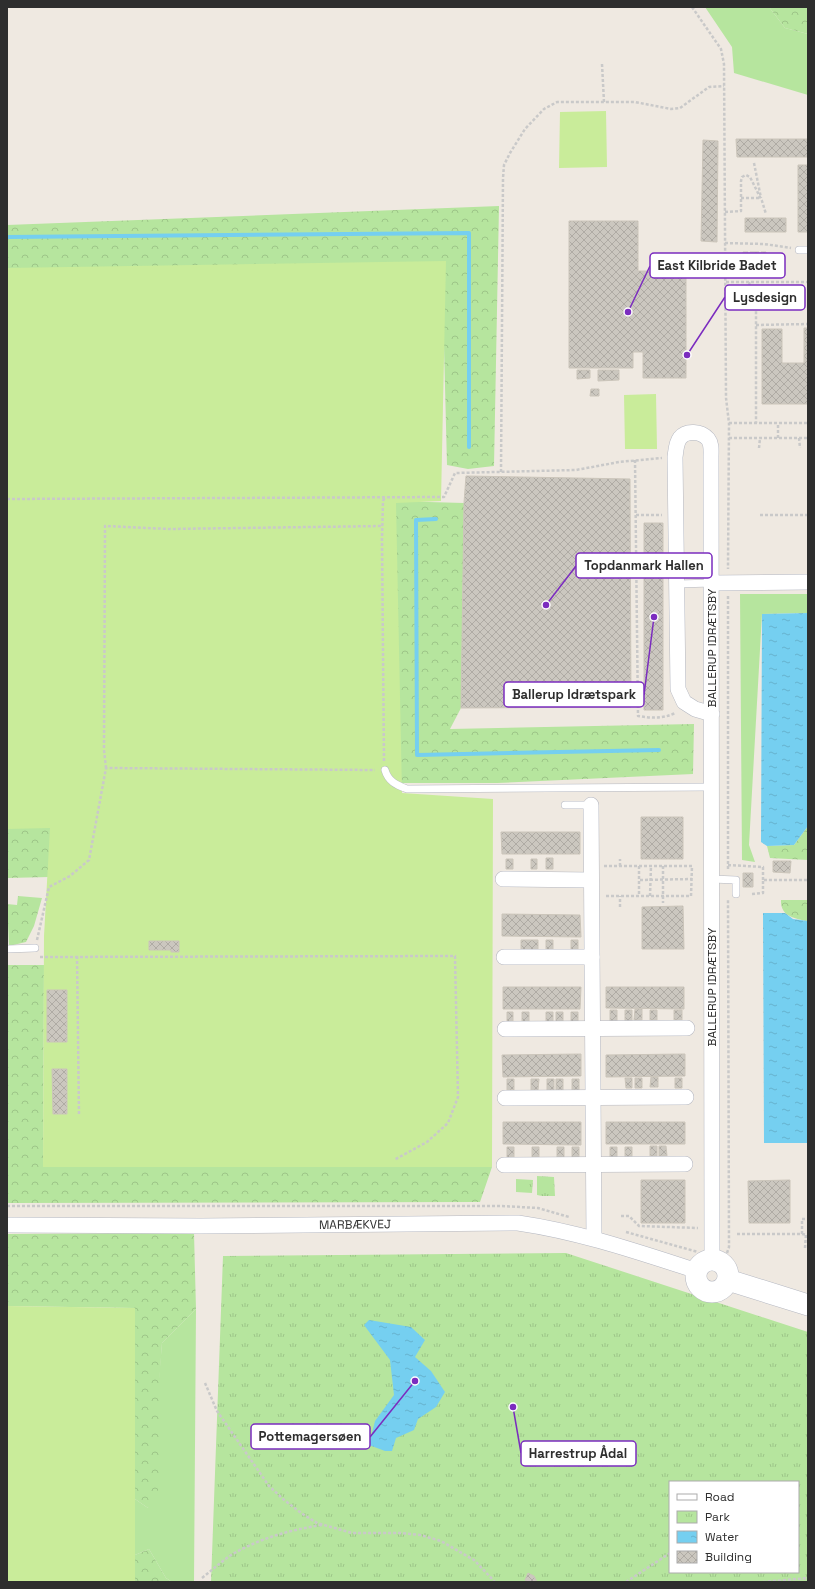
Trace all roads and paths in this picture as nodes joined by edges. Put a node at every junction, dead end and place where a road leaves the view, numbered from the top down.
1 (692, 7) edge
2 (602, 64) dead end
3 (724, 86) junction
4 (604, 102) junction
5 (754, 163) dead end
6 (741, 198) junction
7 (762, 200) junction
8 (725, 212) junction
9 (766, 214) dead end
10 (725, 243) junction
11 (799, 250) joint
12 (808, 250) edge
13 (694, 275) dead end
14 (726, 275) junction
15 (726, 282) junction
16 (749, 282) junction
17 (808, 282) edge
18 (808, 324) edge
19 (756, 325) junction
20 (729, 423) junction
21 (756, 424) junction
22 (778, 424) junction
23 (808, 424) edge
24 (729, 438) junction
25 (760, 438) junction
26 (778, 438) junction
27 (799, 438) junction
28 (808, 438) edge
29 (759, 448) dead end
30 (800, 448) dead end
31 (675, 457) junction
32 (635, 460) junction
33 (501, 472) junction
34 (385, 497) junction
35 (7, 499) edge
36 (636, 515) junction
37 (662, 515) dead end
38 (760, 515) dead end
39 (808, 515) edge
40 (383, 526) junction
41 (808, 582) edge
42 (712, 583) junction
43 (728, 583) junction
44 (678, 584) junction
45 (690, 706) junction
46 (712, 714) junction
47 (106, 768) junction
48 (385, 770) junction
49 (712, 788) junction
50 (565, 805) dead end
51 (591, 805) joint
52 (620, 859) dead end
53 (728, 865) junction
54 (620, 866) junction
55 (639, 866) junction
56 (650, 866) junction
57 (663, 866) junction
58 (591, 873) junction
59 (503, 879) dead end
60 (663, 879) junction
61 (692, 879) junction
62 (712, 879) junction
63 (640, 880) junction
64 (650, 880) junction
65 (728, 880) junction
66 (763, 880) junction
67 (808, 880) edge
68 (736, 894) dead end
69 (752, 894) dead end
70 (591, 896) junction
71 (620, 896) junction
72 (639, 896) junction
73 (650, 896) junction
74 (663, 896) junction
75 (663, 903) dead end
76 (620, 907) dead end
77 (7, 948) edge
78 (35, 948) junction
79 (77, 956) junction
80 (504, 957) dead end
81 (592, 957) junction
82 (592, 1028) junction
83 (687, 1028) dead end
84 (505, 1029) dead end
85 (686, 1097) dead end
86 (506, 1098) dead end
87 (593, 1098) junction
88 (79, 1116) dead end
89 (394, 1160) dead end
90 (685, 1164) dead end
91 (504, 1165) dead end
92 (593, 1165) junction
93 (621, 1216) dead end
94 (808, 1219) edge
95 (7, 1225) edge
96 (699, 1228) dead end
97 (737, 1234) dead end
98 (805, 1234) edge
99 (594, 1238) junction
100 (805, 1248) dead end
101 (715, 1268) junction
102 (808, 1305) edge
103 (204, 1383) dead end
104 (324, 1525) junction
105 (669, 1554) edge
106 (202, 1578) dead end
107 (808, 1578) edge
108 (495, 1582) edge
109 (626, 1582) edge
110 (763, 1582) edge

1 - 3 path
2 - 4 path
3 - 4 path
3 - 8 path
4 - 33 path
5 - 7 path
6 - 7 path
6 - 7 path
6 - 8 path
7 - 9 path
8 - 10 path
10 - 11 path
10 - 14 path
11 - 12 lane
13 - 14 path
14 - 15 path
15 - 16 path
15 - 20 path
16 - 17 path
16 - 19 path
18 - 19 path
19 - 21 path
20 - 21 path
20 - 24 path
21 - 22 path
22 - 23 path
22 - 26 path
24 - 25 path
24 - 43 path
25 - 26 path
25 - 29 path
26 - 27 path
27 - 28 path
27 - 30 path
31 - 32 path
31 - 42 street, BALLERUP IDRÆTSBY
31 - 44 street, BALLERUP IDRÆTSBY
32 - 33 path
32 - 36 path
33 - 34 path
34 - 35 path
34 - 40 path
36 - 37 path
36 - 45 path
38 - 39 path
40 - 47 path
40 - 48 path
41 - 43 street, BALLERUP IDRÆTSBY
42 - 43 street, BALLERUP IDRÆTSBY
42 - 44 lane
42 - 46 street, BALLERUP IDRÆTSBY
43 - 53 path
44 - 45 street, BALLERUP IDRÆTSBY
45 - 46 street, BALLERUP IDRÆTSBY
46 - 49 street, BALLERUP IDRÆTSBY
47 - 48 path
47 - 78 path
48 - 49 lane
49 - 62 street, BALLERUP IDRÆTSBY
50 - 51 lane
51 - 58 street
52 - 54 path
53 - 65 path
53 - 66 path
54 - 55 path
54 - 58 path
55 - 56 path
55 - 63 path
56 - 57 path
56 - 64 path
57 - 60 path
57 - 61 path
58 - 59 street
58 - 70 street
60 - 61 path
60 - 64 path
60 - 74 path
61 - 74 path
62 - 65 lane
62 - 101 street, BALLERUP IDRÆTSBY
63 - 64 path
63 - 72 path
64 - 73 path
65 - 68 lane
65 - 101 path
66 - 67 path
66 - 69 path
70 - 71 path
70 - 81 street
71 - 72 path
71 - 76 path
72 - 73 path
73 - 74 path
74 - 75 path
77 - 78 lane
78 - 79 path
79 - 88 path
79 - 89 path
80 - 81 street
81 - 82 street
82 - 83 street
82 - 84 street
82 - 87 street
85 - 87 street
86 - 87 street
87 - 92 street
90 - 92 street
91 - 92 street
92 - 99 street
93 - 96 path
94 - 98 path
95 - 99 street, MARBÆKVEJ
97 - 98 path
98 - 100 path
99 - 101 street, MARBÆKVEJ
101 - 102 street, MARBÆKVEJ
103 - 104 path
104 - 106 path
104 - 108 path
105 - 109 path
107 - 110 path

